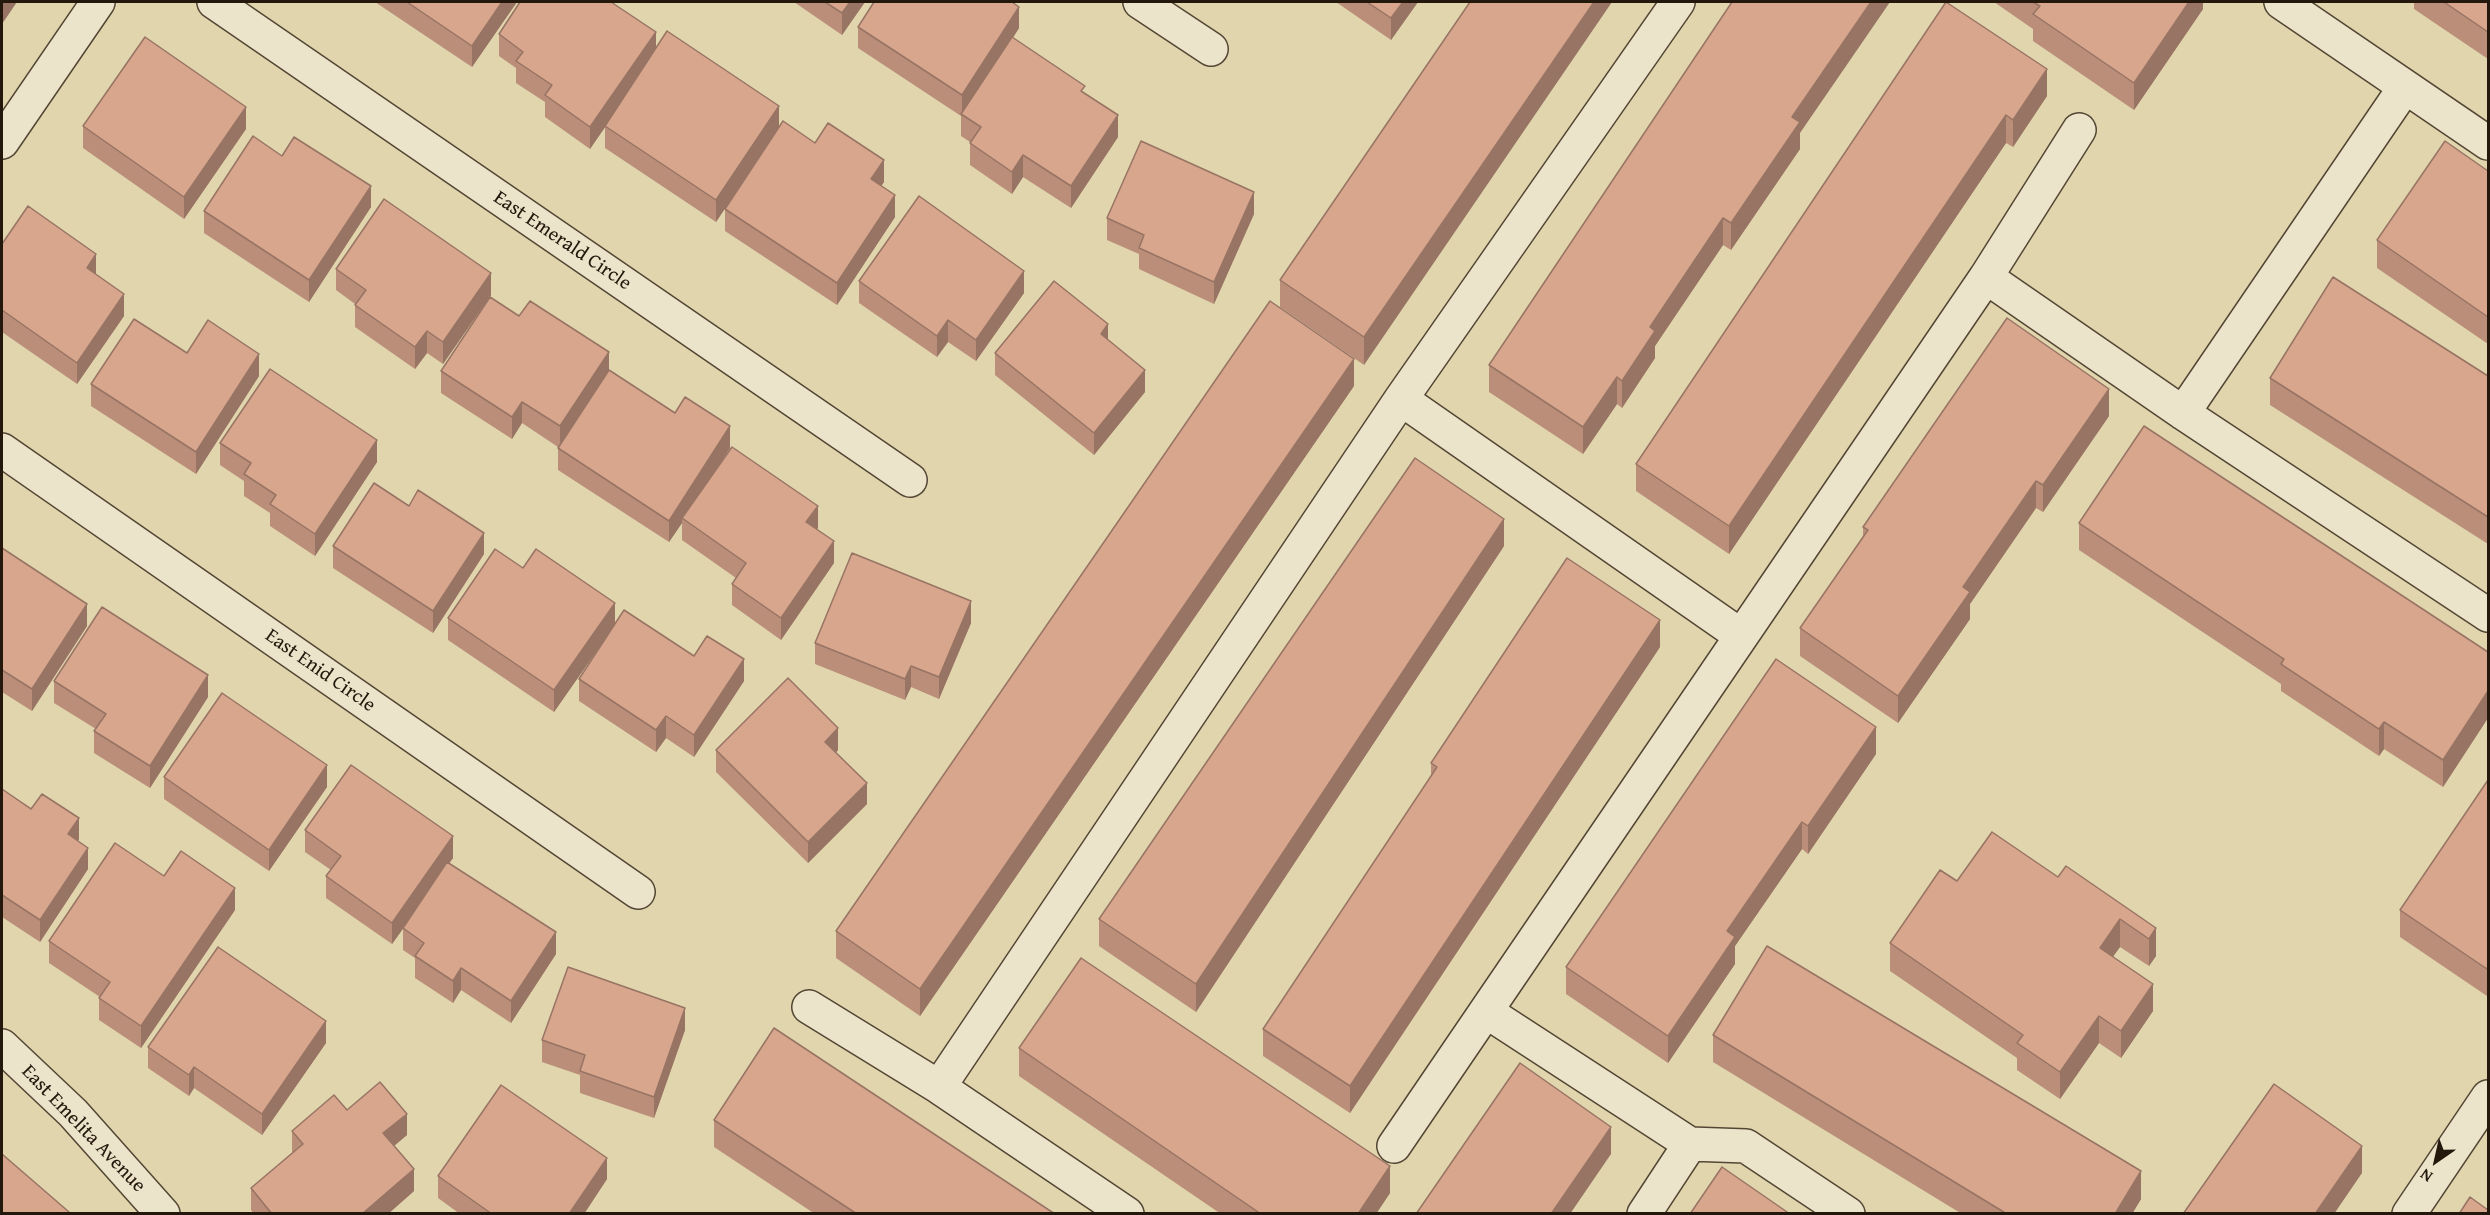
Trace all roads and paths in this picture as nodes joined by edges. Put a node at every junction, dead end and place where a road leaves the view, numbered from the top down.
1 (98, 2) edge
2 (214, 2) edge
3 (1140, 2) edge
4 (1678, 2) edge
5 (2281, 2) edge
6 (1211, 49) dead end
7 (2405, 87) junction
8 (2079, 130) dead end
9 (2, 142) edge
10 (2488, 143) edge
11 (1986, 277) junction
12 (1401, 399) junction
13 (2183, 413) junction
14 (2, 450) edge
15 (910, 480) dead end
16 (2488, 615) edge
17 (1740, 635) junction
18 (638, 892) dead end
19 (808, 1007) dead end
20 (1487, 1012) junction
21 (2, 1046) edge
22 (939, 1087) junction
23 (2488, 1097) edge
24 (1690, 1144) junction
25 (1394, 1146) dead end
26 (163, 1214) edge
27 (1127, 1214) edge
28 (1644, 1214) edge
29 (1848, 1214) edge
30 (2409, 1214) edge

1 - 9 street
2 - 15 street, East Emerald Circle
3 - 6 street
4 - 12 street
5 - 7 street
7 - 10 street
7 - 13 street
8 - 11 street
11 - 13 street
11 - 17 street
12 - 17 street
12 - 22 street
13 - 16 street
14 - 18 street, East Enid Circle
17 - 20 street
19 - 22 street
20 - 24 street
20 - 25 street
21 - 26 street, East Emelita Avenue
22 - 27 street
23 - 30 street
24 - 28 street
24 - 29 street

